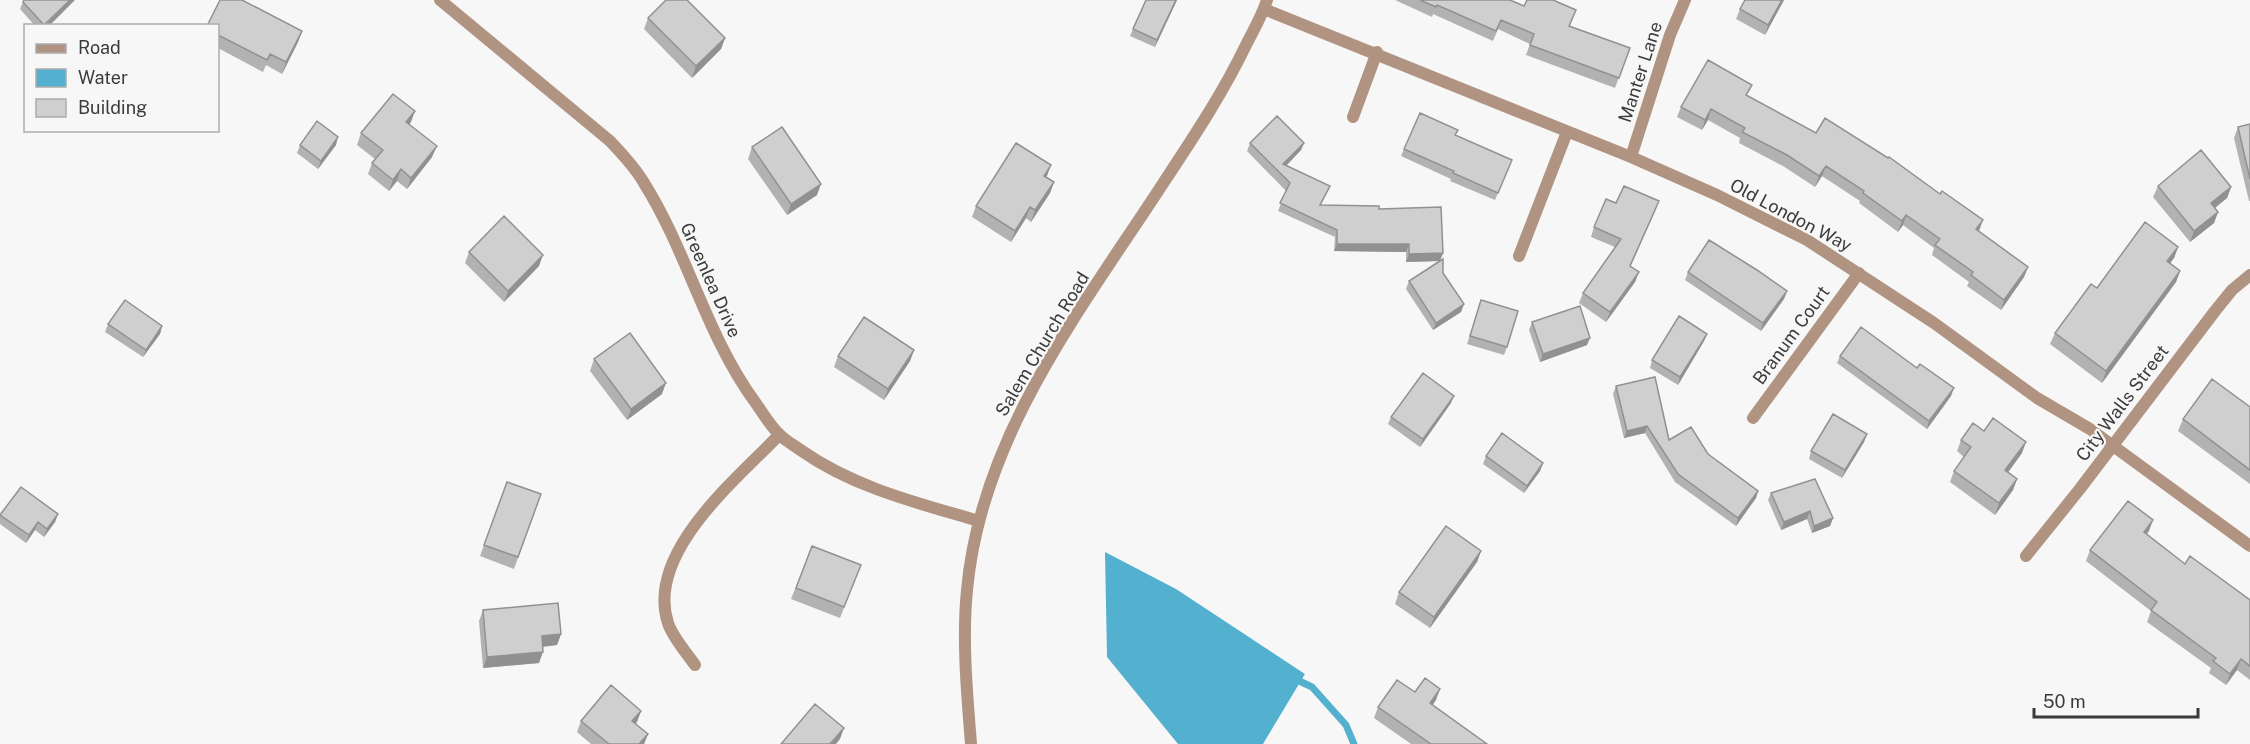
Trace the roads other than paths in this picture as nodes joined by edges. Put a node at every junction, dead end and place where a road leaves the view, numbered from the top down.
1 (440, 0) edge
2 (1684, 0) edge
3 (1265, 4) edge
4 (1377, 52) junction
5 (1353, 117) dead end
6 (1567, 132) junction
7 (1631, 157) junction
8 (1519, 256) dead end
9 (1859, 273) junction
10 (2250, 275) edge
11 (1753, 418) dead end
12 (779, 435) junction
13 (2113, 445) junction
14 (979, 521) junction
15 (2250, 546) edge
16 (2026, 556) dead end
17 (695, 665) dead end
18 (971, 744) edge

1 - 12 street, Greenlea Drive
2 - 7 street, Manter Lane
3 - 4 street, Old London Way
3 - 14 street, Salem Church Road
4 - 5 street
4 - 6 street, Old London Way
6 - 7 street, Old London Way
6 - 8 street
7 - 9 street, Old London Way
9 - 11 street, Branum Court
9 - 13 street, Old London Way
10 - 13 street, City Walls Street
12 - 14 street, Greenlea Drive
12 - 17 street
13 - 15 street, Old London Way
13 - 16 street, City Walls Street
14 - 18 street, Salem Church Road

